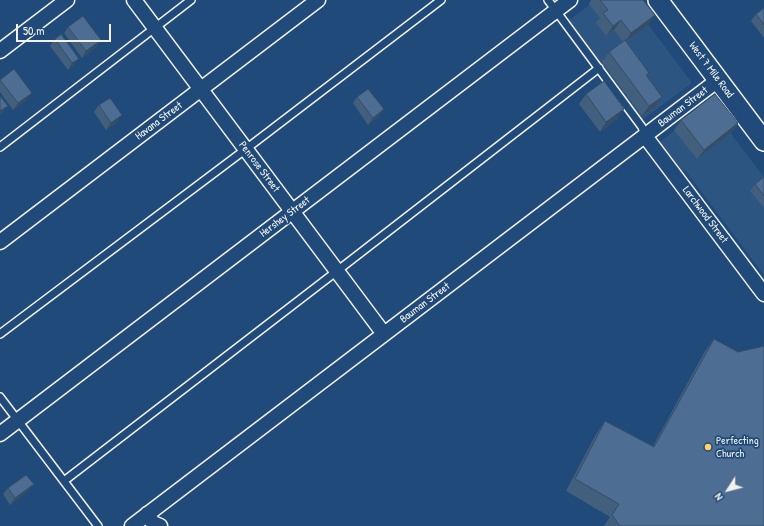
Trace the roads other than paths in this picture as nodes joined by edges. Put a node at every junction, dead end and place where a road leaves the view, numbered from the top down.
1 (67, 0) edge
2 (134, 0) edge
3 (191, 0) edge
4 (318, 0) edge
5 (441, 0) edge
6 (570, 0) edge
7 (658, 0) edge
8 (552, 5) edge
9 (155, 28) junction
10 (0, 50) edge
11 (599, 68) junction
12 (718, 80) junction
13 (201, 89) junction
14 (645, 136) junction
15 (764, 141) edge
16 (0, 147) edge
17 (246, 149) junction
18 (293, 211) junction
19 (0, 242) edge
20 (337, 271) junction
21 (764, 294) edge
22 (0, 334) edge
23 (384, 334) junction
24 (0, 397) edge
25 (18, 420) junction
26 (0, 434) edge
27 (64, 481) junction
28 (147, 514) junction
29 (98, 526) edge
30 (132, 526) edge
31 (160, 526) edge

1 - 10 street
2 - 9 street, Penrose Street
3 - 9 lane
4 - 13 street, Havana Street
5 - 17 lane
6 - 8 street, Hershey Street
7 - 12 main road, West 7 Mile Road
8 - 11 lane
8 - 18 street, Hershey Street
9 - 13 street, Penrose Street
9 - 16 lane
11 - 14 lane
11 - 20 lane
12 - 14 street, Bauman Street
12 - 15 main road, West 7 Mile Road
13 - 17 street, Penrose Street
13 - 19 street, Havana Street
14 - 21 street, Larchwood Street
14 - 23 street, Bauman Street
17 - 18 street, Penrose Street
17 - 22 lane
18 - 20 street, Penrose Street
18 - 25 street, Hershey Street
20 - 23 street, Penrose Street
20 - 27 lane
23 - 28 street, Bauman Street
24 - 25 lane
25 - 26 street, Hershey Street
25 - 27 lane
27 - 29 lane
28 - 30 street, Bauman Street
28 - 31 street

